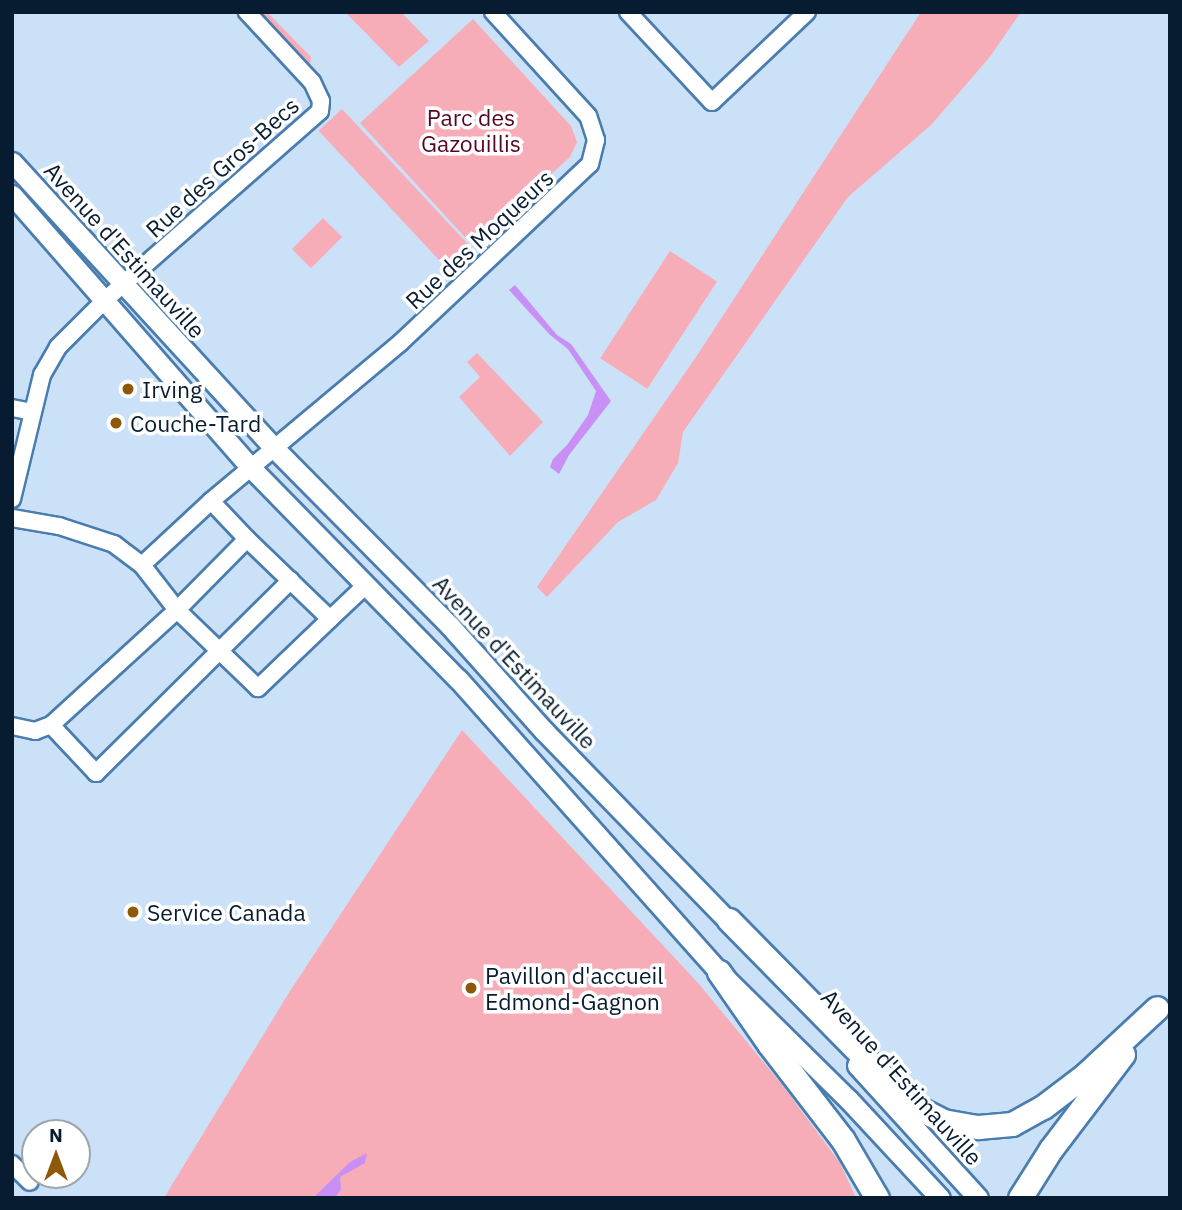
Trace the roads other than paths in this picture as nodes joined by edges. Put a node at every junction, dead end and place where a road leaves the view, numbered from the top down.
1 (247, 12) edge
2 (493, 12) edge
3 (628, 12) edge
4 (807, 12) edge
5 (12, 163) edge
6 (12, 195) edge
7 (123, 285) junction
8 (105, 300) junction
9 (12, 408) edge
10 (33, 412) junction
11 (276, 450) junction
12 (252, 469) junction
13 (12, 499) edge
14 (211, 501) junction
15 (12, 517) edge
16 (247, 538) junction
17 (142, 565) junction
18 (291, 580) junction
19 (366, 585) junction
20 (177, 610) junction
21 (330, 619) junction
22 (219, 654) junction
23 (51, 725) junction
24 (12, 726) edge
25 (729, 920) junction
26 (719, 972) junction
27 (1163, 1001) edge
28 (877, 1198) edge
29 (940, 1198) edge
30 (978, 1198) edge
31 (1020, 1198) edge

1 - 7 street, Rue des Gros-Becs
2 - 11 street, Rue des Moqueurs
3 - 4 street
5 - 7 main road, Avenue d'Estimauville
6 - 8 main road, Avenue d'Estimauville
7 - 8 street
7 - 11 main road, Avenue d'Estimauville
8 - 10 street
8 - 12 main road, Avenue d'Estimauville
9 - 10 street
10 - 13 street
11 - 12 street, Rue des Moqueurs
11 - 25 main road, Avenue d'Estimauville
12 - 14 street, Rue des Moqueurs
12 - 19 main road, Avenue d'Estimauville
14 - 16 street
14 - 17 street, Rue des Moqueurs
15 - 17 street
16 - 18 street
16 - 20 street
17 - 20 street
18 - 21 street
18 - 22 street
19 - 21 street
19 - 26 main road, Avenue d'Estimauville
20 - 22 street
20 - 23 street
21 - 22 street
22 - 23 street
23 - 24 street
25 - 27 highway
25 - 30 main road, Avenue d'Estimauville
26 - 28 highway
26 - 29 main road, Avenue d'Estimauville
27 - 31 highway

